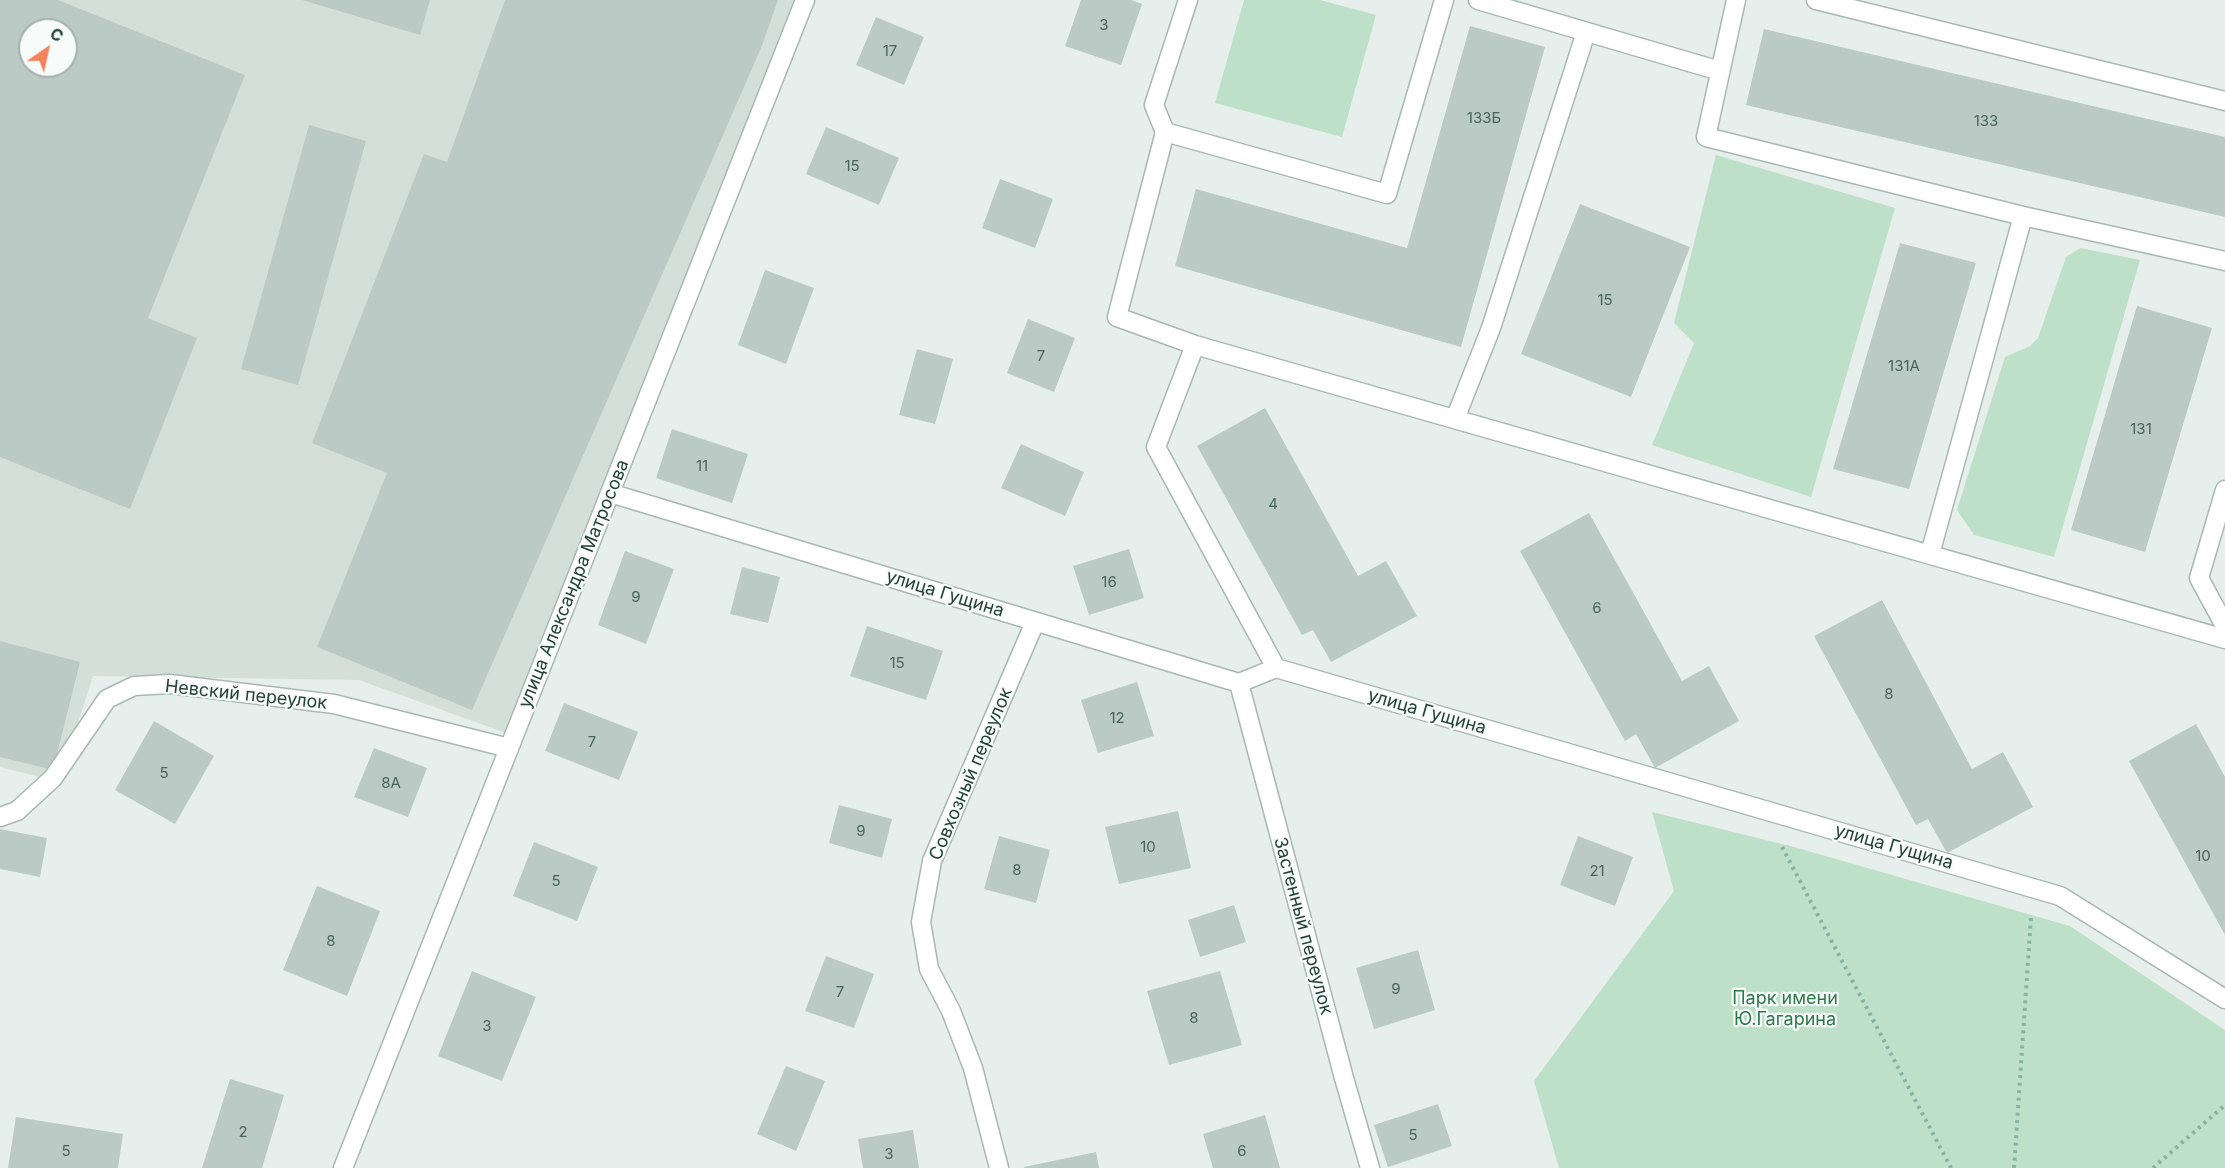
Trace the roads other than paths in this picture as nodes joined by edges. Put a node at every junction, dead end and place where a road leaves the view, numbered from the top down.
1 (805, 0) edge
2 (1188, 0) edge
3 (1444, 0) edge
4 (1478, 0) edge
5 (1736, 0) edge
6 (1816, 0) edge
7 (1586, 32) junction
8 (1720, 71) junction
9 (2225, 101) edge
10 (1165, 132) junction
11 (2023, 216) junction
12 (2225, 261) edge
13 (1195, 345) junction
14 (1455, 419) junction
15 (2225, 490) edge
16 (610, 493) junction
17 (1930, 554) junction
18 (1035, 622) junction
19 (2225, 626) edge
20 (2225, 639) edge
21 (1276, 668) junction
22 (1239, 683) junction
23 (509, 748) junction
24 (0, 817) edge
25 (2225, 999) edge
26 (343, 1168) edge
27 (999, 1168) edge
28 (1370, 1168) edge

1 - 16 street, улица Александра Матросова
2 - 10 street
3 - 10 street
4 - 7 street
5 - 8 street
6 - 9 street
7 - 8 street
7 - 14 street
8 - 11 street
10 - 13 street
11 - 12 street
11 - 17 street
13 - 14 street
13 - 21 street
14 - 17 street
15 - 19 street
16 - 18 street, улица Гущина
16 - 23 street, улица Александра Матросова
17 - 20 street
18 - 22 street, улица Гущина
18 - 27 street, Совхозный переулок
21 - 22 street
21 - 25 street, улица Гущина
22 - 28 street, Застенный переулок
23 - 24 street, Невский переулок
23 - 26 street, улица Александра Матросова

